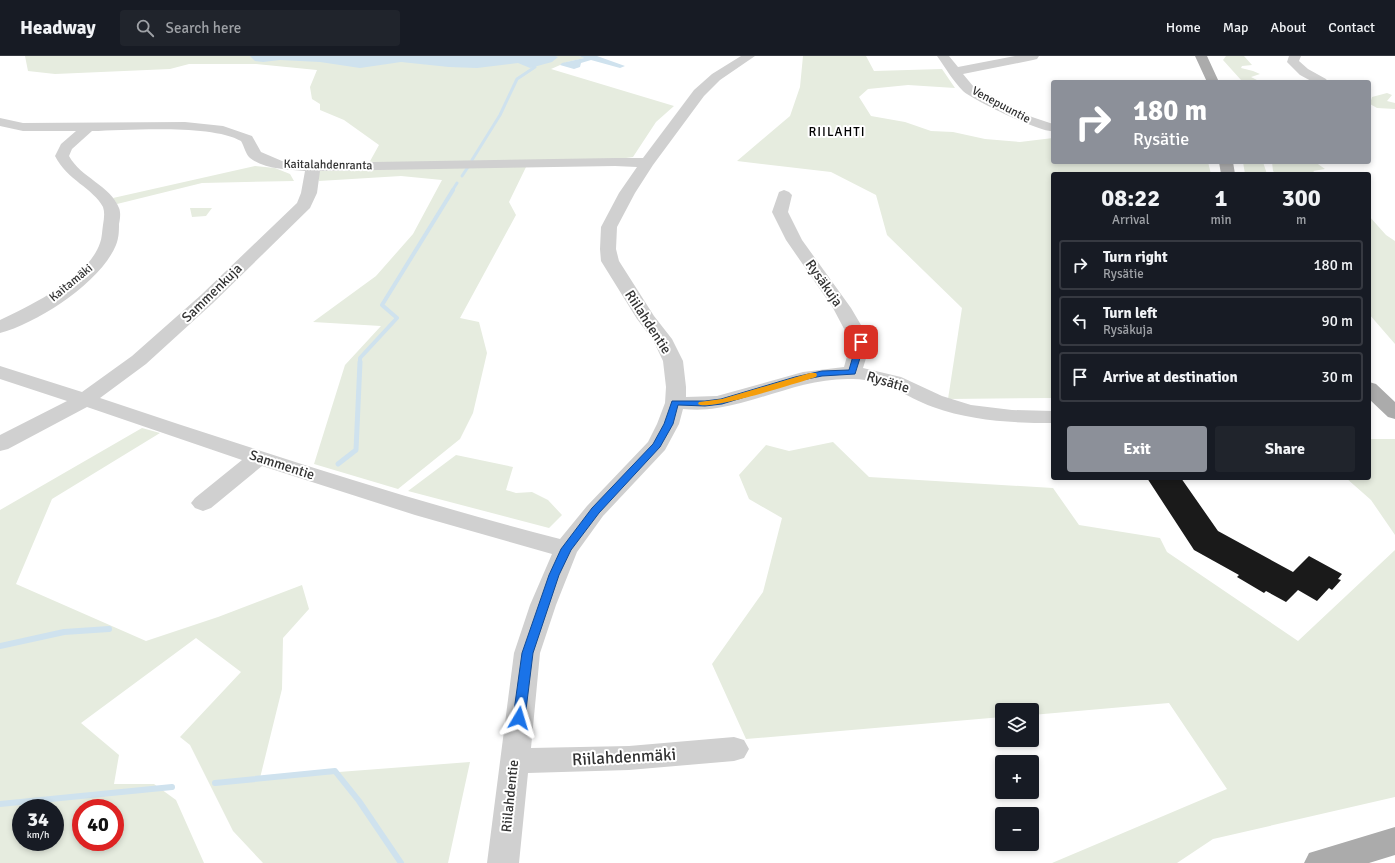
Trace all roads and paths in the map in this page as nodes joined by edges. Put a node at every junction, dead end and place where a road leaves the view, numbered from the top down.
1 (749, 56) edge
2 (943, 56) edge
3 (1033, 56) edge
4 (1201, 56) edge
5 (1295, 56) edge
6 (954, 71) junction
7 (1213, 80) edge
8 (1319, 80) edge
9 (0, 122) edge
10 (1051, 123) edge
11 (23, 127) junction
12 (88, 127) junction
13 (0, 137) edge
14 (647, 163) junction
15 (313, 167) junction
16 (784, 195) dead end
17 (0, 327) edge
18 (0, 372) edge
19 (852, 373) junction
20 (1381, 399) edge
21 (85, 400) junction
22 (675, 403) junction
23 (1395, 413) edge
24 (1051, 417) edge
25 (0, 444) edge
26 (258, 458) junction
27 (203, 503) dead end
28 (566, 549) junction
29 (734, 750) dead end
30 (514, 761) junction
31 (1395, 841) edge
32 (503, 863) edge
33 (1320, 863) edge

1 - 14 street, Riilahdentie
2 - 6 street, Venepuuntie
3 - 6 street
4 - 7 main road
5 - 8 street
6 - 10 street, Venepuuntie
9 - 11 street, Kaitalahdenranta
11 - 12 street, Kaitalahdenranta
11 - 13 street
12 - 15 street, Kaitalahdenranta
12 - 17 street, Kaitamäki
14 - 15 street, Kaitalahdenranta
14 - 22 street, Riilahdentie
15 - 21 street, Sammenkuja
16 - 19 street, Rysäkuja
18 - 21 street, Sammentie
19 - 22 street, Rysätie
19 - 24 street, Rysätie
20 - 23 main road
21 - 25 street, Sammenkuja
21 - 26 street, Sammentie
22 - 28 street, Riilahdentie
26 - 27 street
26 - 28 street, Sammentie
28 - 30 street, Riilahdentie
29 - 30 street, Riilahdenmäki
30 - 32 street, Riilahdentie
31 - 33 main road

